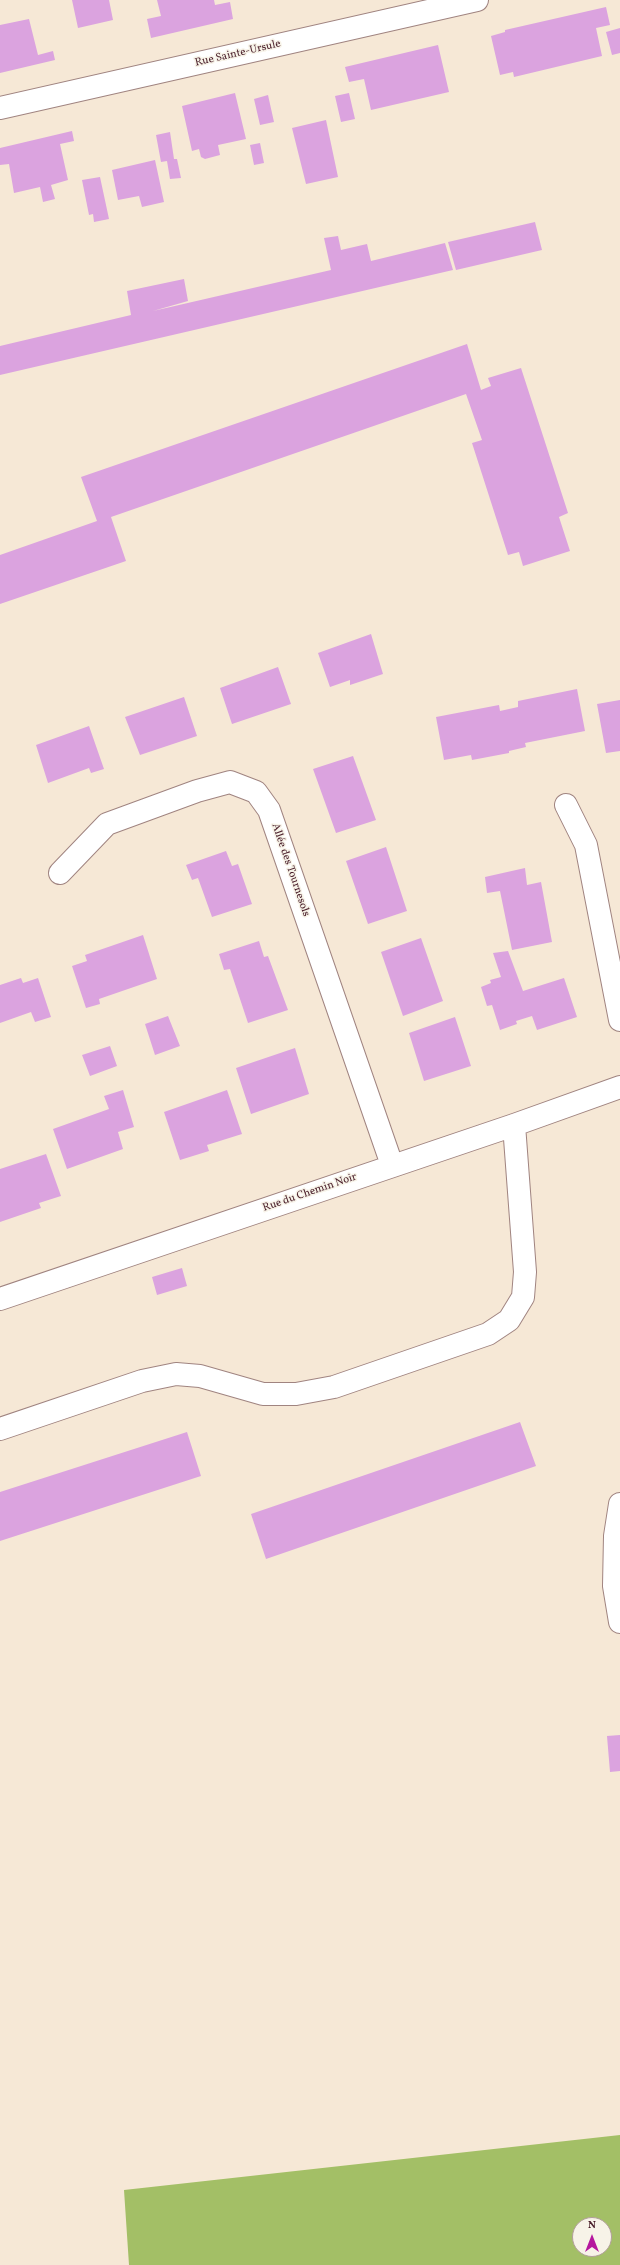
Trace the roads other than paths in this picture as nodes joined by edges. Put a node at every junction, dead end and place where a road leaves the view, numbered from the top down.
1 (476, 0) edge
2 (0, 108) edge
3 (566, 805) dead end
4 (60, 873) dead end
5 (620, 1020) edge
6 (620, 1087) edge
7 (514, 1125) junction
8 (392, 1165) junction
9 (0, 1299) edge
10 (0, 1429) edge
11 (620, 1504) edge
12 (620, 1622) edge

1 - 2 street, Rue Sainte-Ursule
3 - 5 street
4 - 8 street, Allée des Tournesols
6 - 7 street, Rue du Chemin Noir
7 - 8 street, Rue du Chemin Noir
7 - 10 street
8 - 9 street, Rue du Chemin Noir
11 - 12 street

